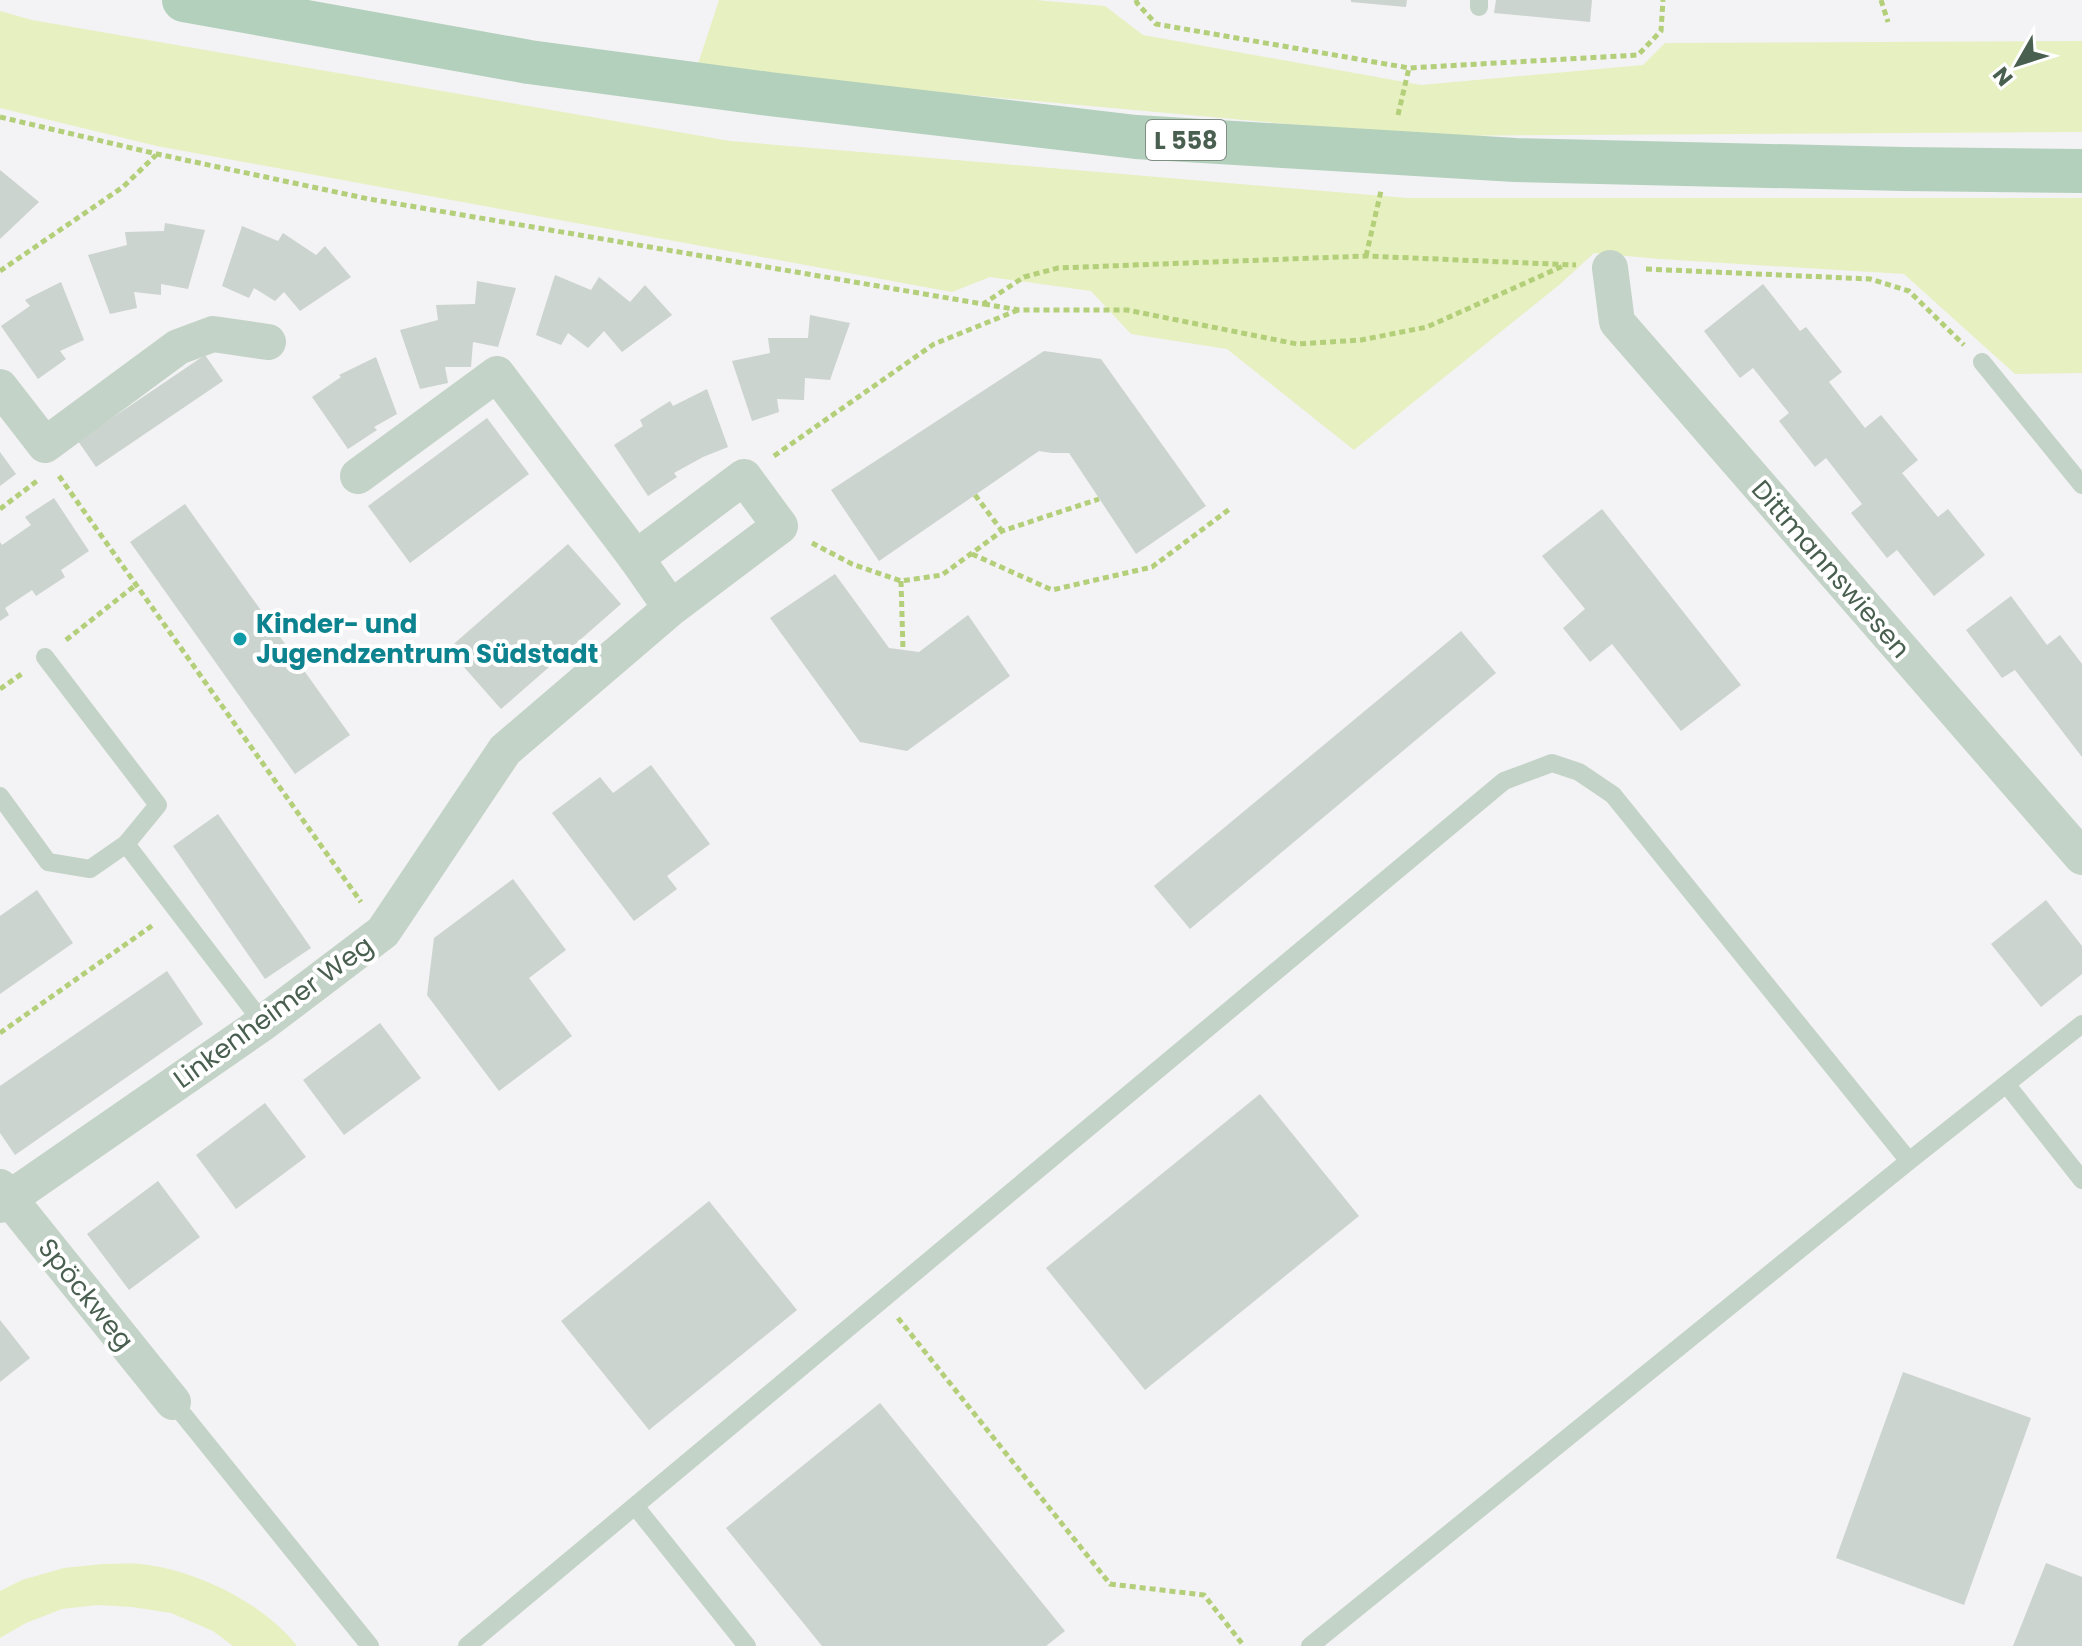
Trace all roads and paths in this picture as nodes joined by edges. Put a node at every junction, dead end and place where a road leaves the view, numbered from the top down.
1 (184, 0) edge
2 (1136, 0) edge
3 (1663, 0) edge
4 (1881, 0) edge
5 (1888, 22) dead end
6 (1409, 68) junction
7 (1402, 96) dead end
8 (0, 117) edge
9 (157, 154) junction
10 (2082, 171) edge
11 (1372, 231) dead end
12 (1366, 256) junction
13 (1567, 264) junction
14 (1610, 268) junction
15 (0, 271) edge
16 (983, 304) junction
17 (1019, 310) junction
18 (268, 342) dead end
19 (1982, 362) joint
20 (0, 387) edge
21 (54, 469) dead end
22 (358, 476) dead end
23 (43, 477) dead end
24 (744, 477) junction
25 (2082, 485) edge
26 (975, 495) dead end
27 (1099, 499) dead end
28 (1231, 508) dead end
29 (0, 509) edge
30 (780, 526) junction
31 (1002, 531) junction
32 (971, 554) junction
33 (636, 558) junction
34 (901, 581) junction
35 (671, 608) junction
36 (903, 650) dead end
37 (45, 657) dead end
38 (0, 796) edge
39 (126, 844) junction
40 (2082, 857) edge
41 (177, 909) junction
42 (383, 932) junction
43 (263, 1023) junction
44 (2082, 1024) edge
45 (0, 1033) edge
46 (2007, 1085) junction
47 (1909, 1161) junction
48 (2082, 1180) edge
49 (3, 1197) edge
50 (883, 1299) junction
51 (173, 1402) joint
52 (635, 1506) junction
53 (370, 1646) edge
54 (467, 1646) edge
55 (747, 1646) edge
56 (1244, 1646) edge
57 (1310, 1646) edge

1 - 10 main road, L 558
2 - 6 path
3 - 6 path
4 - 5 path
6 - 7 path
8 - 9 path
9 - 15 path
9 - 16 path
11 - 12 path
12 - 13 path
12 - 16 path
13 - 14 path
13 - 17 path
14 - 19 path
14 - 40 street, Dittmannswiesen
16 - 17 path
17 - 24 path
18 - 20 street
19 - 25 lane
21 - 42 path
22 - 33 street
23 - 29 path
24 - 30 street
24 - 33 street
26 - 31 path
27 - 31 path
28 - 32 path
30 - 34 path
30 - 35 street, Linkenheimer Weg
31 - 32 path
32 - 34 path
33 - 35 street
34 - 36 path
35 - 42 street, Linkenheimer Weg
37 - 39 lane
38 - 39 lane
39 - 41 lane
41 - 43 lane
41 - 45 path
42 - 43 street, Linkenheimer Weg
43 - 49 street, Linkenheimer Weg
44 - 46 lane
46 - 47 lane
46 - 48 lane
47 - 50 lane
47 - 57 lane
49 - 51 street, Spöckweg
50 - 52 lane
50 - 56 path
51 - 53 lane
52 - 54 lane
52 - 55 lane

